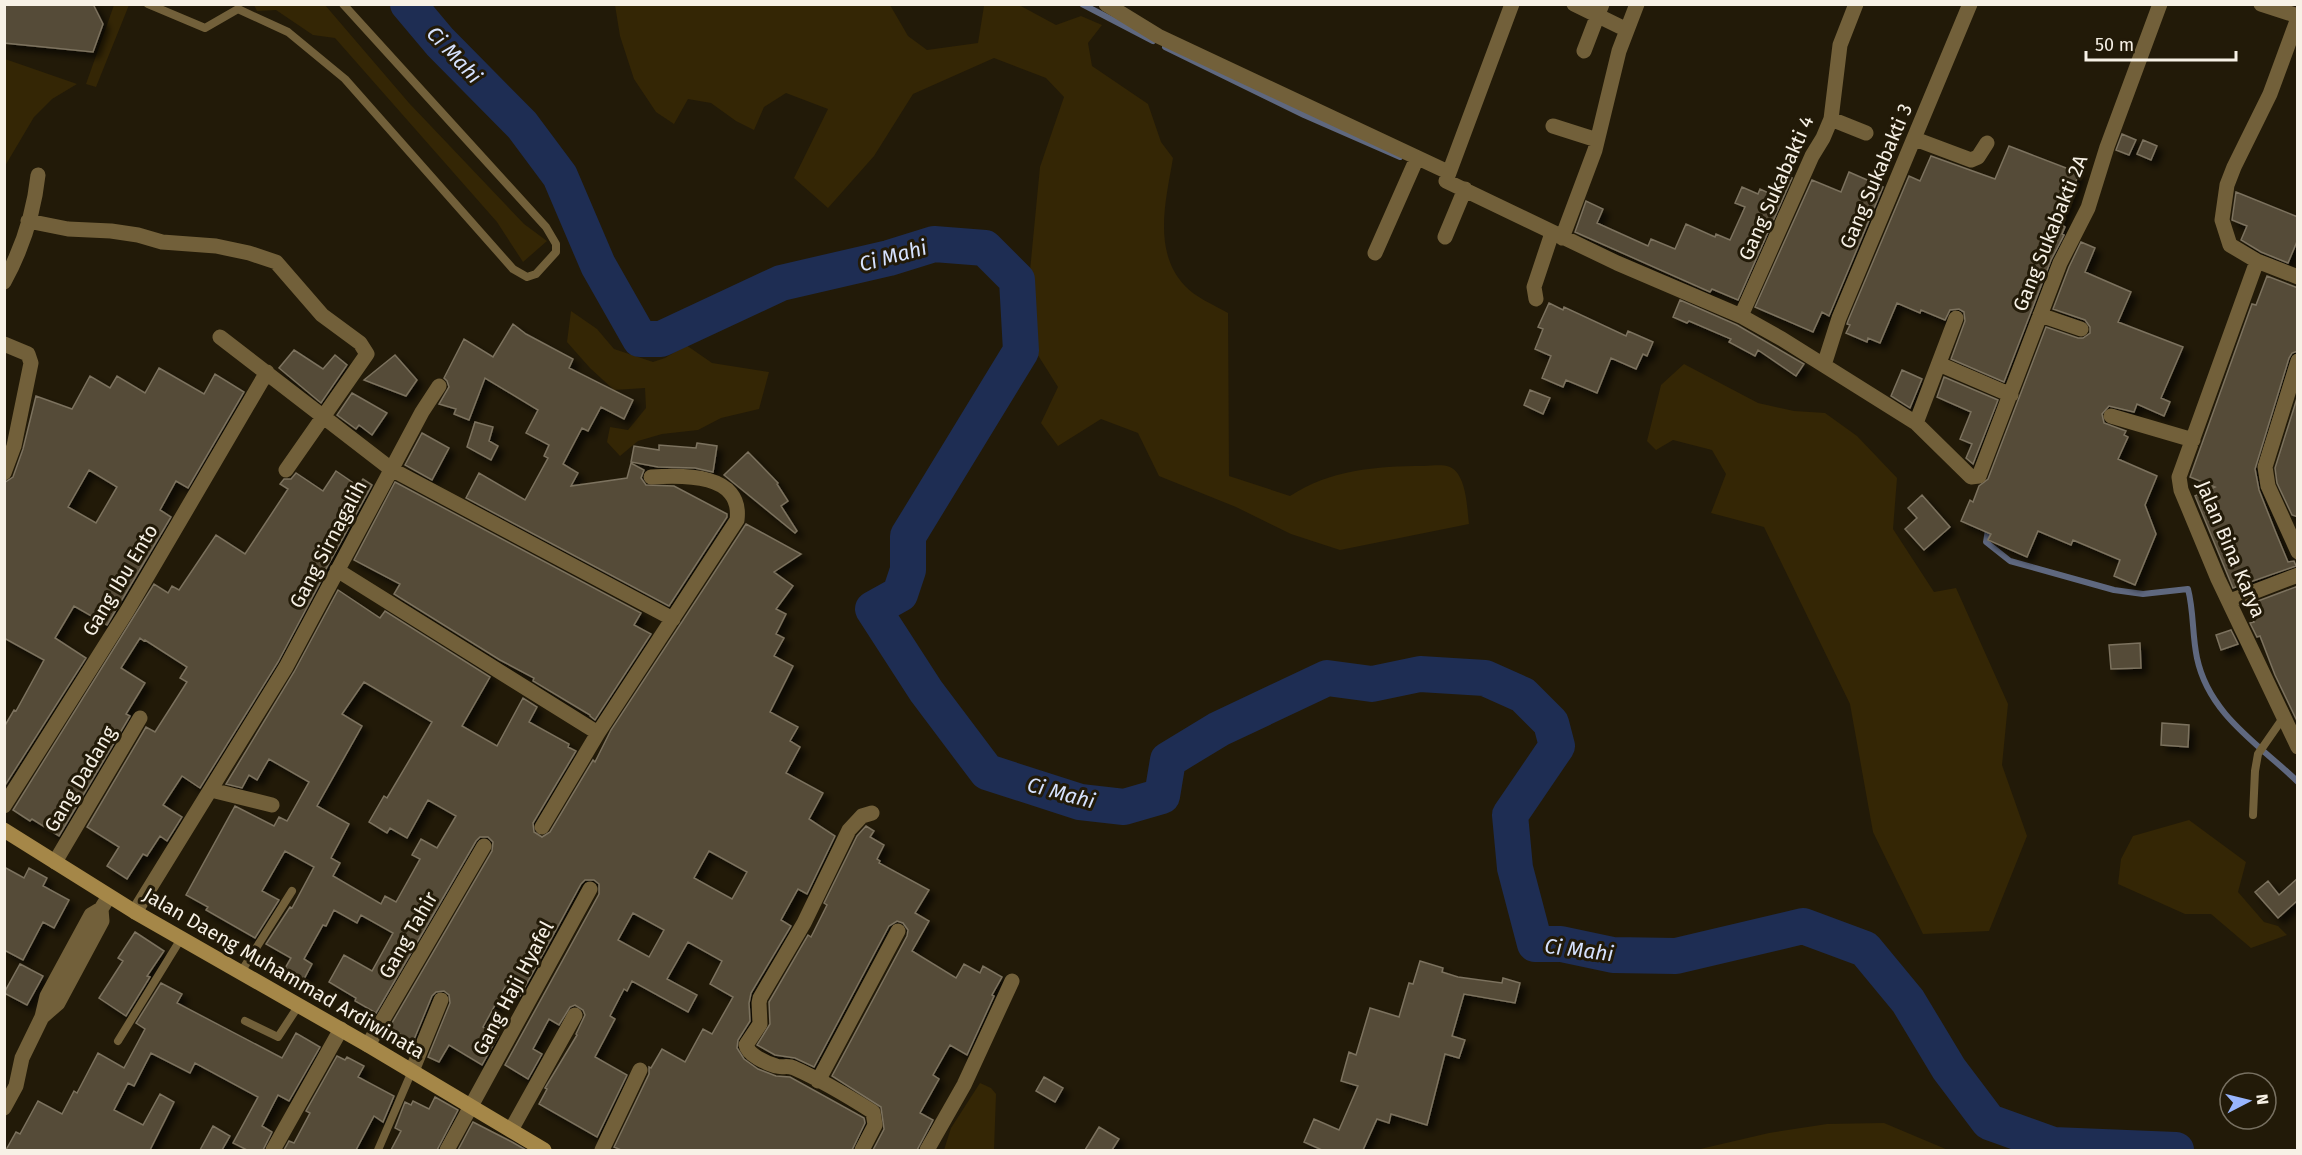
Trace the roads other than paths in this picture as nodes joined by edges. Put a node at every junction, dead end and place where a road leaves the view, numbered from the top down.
1 (148, 4) edge
2 (343, 4) edge
3 (1106, 4) edge
4 (1512, 4) edge
5 (1574, 4) edge
6 (1637, 4) edge
7 (1856, 4) edge
8 (1971, 4) edge
9 (2160, 4) edge
10 (2261, 4) edge
11 (239, 7) edge
12 (1600, 10) edge
13 (2294, 13) edge
14 (1627, 30) junction
15 (1584, 51) dead end
16 (1832, 119) junction
17 (1553, 126) dead end
18 (1866, 133) dead end
19 (1915, 138) junction
20 (1597, 140) junction
21 (1987, 143) dead end
22 (1417, 158) junction
23 (1448, 172) junction
24 (38, 175) dead end
25 (1465, 189) junction
26 (28, 220) junction
27 (1557, 235) junction
28 (1445, 237) dead end
29 (1375, 253) dead end
30 (2258, 261) junction
31 (2298, 277) edge
32 (4, 282) edge
33 (1536, 299) dead end
34 (2040, 315) junction
35 (1741, 316) junction
36 (1956, 318) dead end
37 (2081, 329) dead end
38 (220, 337) dead end
39 (4, 344) edge
40 (2298, 361) edge
41 (1939, 364) junction
42 (1824, 365) junction
43 (267, 372) junction
44 (439, 386) dead end
45 (2011, 395) junction
46 (2111, 416) dead end
47 (324, 417) junction
48 (1916, 423) junction
49 (2193, 440) junction
50 (391, 469) junction
51 (286, 470) dead end
52 (4, 473) edge
53 (651, 477) dead end
54 (2298, 552) edge
55 (338, 570) junction
56 (2298, 575) edge
57 (2230, 601) junction
58 (673, 619) junction
59 (140, 718) dead end
60 (2283, 718) junction
61 (598, 733) junction
62 (2298, 747) edge
63 (211, 790) junction
64 (4, 806) edge
65 (272, 806) dead end
66 (872, 813) dead end
67 (2253, 815) dead end
68 (542, 826) dead end
69 (4, 830) edge
70 (483, 846) dead end
71 (55, 861) junction
72 (590, 889) dead end
73 (292, 891) dead end
74 (109, 896) junction
75 (135, 912) junction
76 (898, 931) dead end
77 (182, 937) junction
78 (241, 972) junction
79 (1012, 981) dead end
80 (441, 1000) dead end
81 (299, 1005) junction
82 (575, 1015) dead end
83 (245, 1021) dead end
84 (341, 1029) junction
85 (118, 1041) dead end
86 (368, 1045) junction
87 (22, 1058) junction
88 (414, 1064) junction
89 (640, 1070) dead end
90 (4, 1078) edge
91 (818, 1080) junction
92 (472, 1107) junction
93 (4, 1108) edge
94 (511, 1130) junction
95 (273, 1150) edge
96 (378, 1150) edge
97 (447, 1150) edge
98 (544, 1150) edge
99 (602, 1150) edge
100 (862, 1150) edge
101 (927, 1150) edge

1 - 11 lane
2 - 11 lane
3 - 22 street
4 - 23 street
5 - 12 street
6 - 14 street
7 - 16 street, Gang Sukabakti 4
8 - 19 street, Gang Sukabakti 3
9 - 34 street, Gang Sukabakti 2A
10 - 13 street
12 - 14 street
12 - 15 street
13 - 30 street
14 - 20 street
16 - 18 street
16 - 35 street, Gang Sukabakti 4
17 - 20 street
19 - 21 street
19 - 42 street, Gang Sukabakti 3
20 - 27 street
22 - 23 street
22 - 29 street
23 - 25 street
24 - 26 street
25 - 27 street
25 - 28 street
26 - 32 street
26 - 47 street
27 - 33 street
27 - 35 street
30 - 31 street
30 - 49 street, Jalan Bina Karya
34 - 37 street
34 - 45 street, Gang Sukabakti 2A
35 - 42 street
36 - 41 street
38 - 43 street
39 - 52 street
40 - 54 street
41 - 45 street
41 - 48 street
42 - 48 street
43 - 47 street
43 - 64 street, Gang Ibu Ento
44 - 50 street
45 - 48 street, Gang Sukabakti 2A
46 - 49 street
47 - 50 street
47 - 51 street
49 - 57 street, Jalan Bina Karya
50 - 55 street, Gang Sirnagalih
50 - 58 street, Gang Sirnagalih
53 - 58 street
55 - 61 street
55 - 63 street, Gang Sirnagalih
56 - 57 street
57 - 60 street, Jalan Bina Karya
58 - 61 street
59 - 71 street, Gang Dadang
60 - 62 street, Jalan Bina Karya
60 - 67 lane
61 - 68 street
63 - 65 street
63 - 75 street, Gang Sirnagalih
66 - 91 street
69 - 71 main road, Jalan Daeng Muhammad Ardiwinata
70 - 86 street, Gang Tahir
71 - 74 main road, Jalan Daeng Muhammad Ardiwinata
72 - 92 street, Gang Haji Hyafel
73 - 78 lane
74 - 75 main road, Jalan Daeng Muhammad Ardiwinata
74 - 87 street
75 - 77 main road, Jalan Daeng Muhammad Ardiwinata
76 - 91 street
77 - 78 main road, Jalan Daeng Muhammad Ardiwinata
77 - 85 lane
78 - 81 main road, Jalan Daeng Muhammad Ardiwinata
79 - 101 street
80 - 88 street
81 - 83 lane
81 - 84 main road, Jalan Daeng Muhammad Ardiwinata
82 - 94 street
84 - 86 main road, Jalan Daeng Muhammad Ardiwinata
84 - 95 street
86 - 88 main road, Jalan Daeng Muhammad Ardiwinata
87 - 90 street
87 - 93 street
88 - 92 main road, Jalan Daeng Muhammad Ardiwinata
88 - 96 lane
89 - 99 street
91 - 100 street
92 - 94 main road, Jalan Daeng Muhammad Ardiwinata
92 - 97 street, Gang Haji Hyafel
94 - 98 main road, Jalan Daeng Muhammad Ardiwinata

